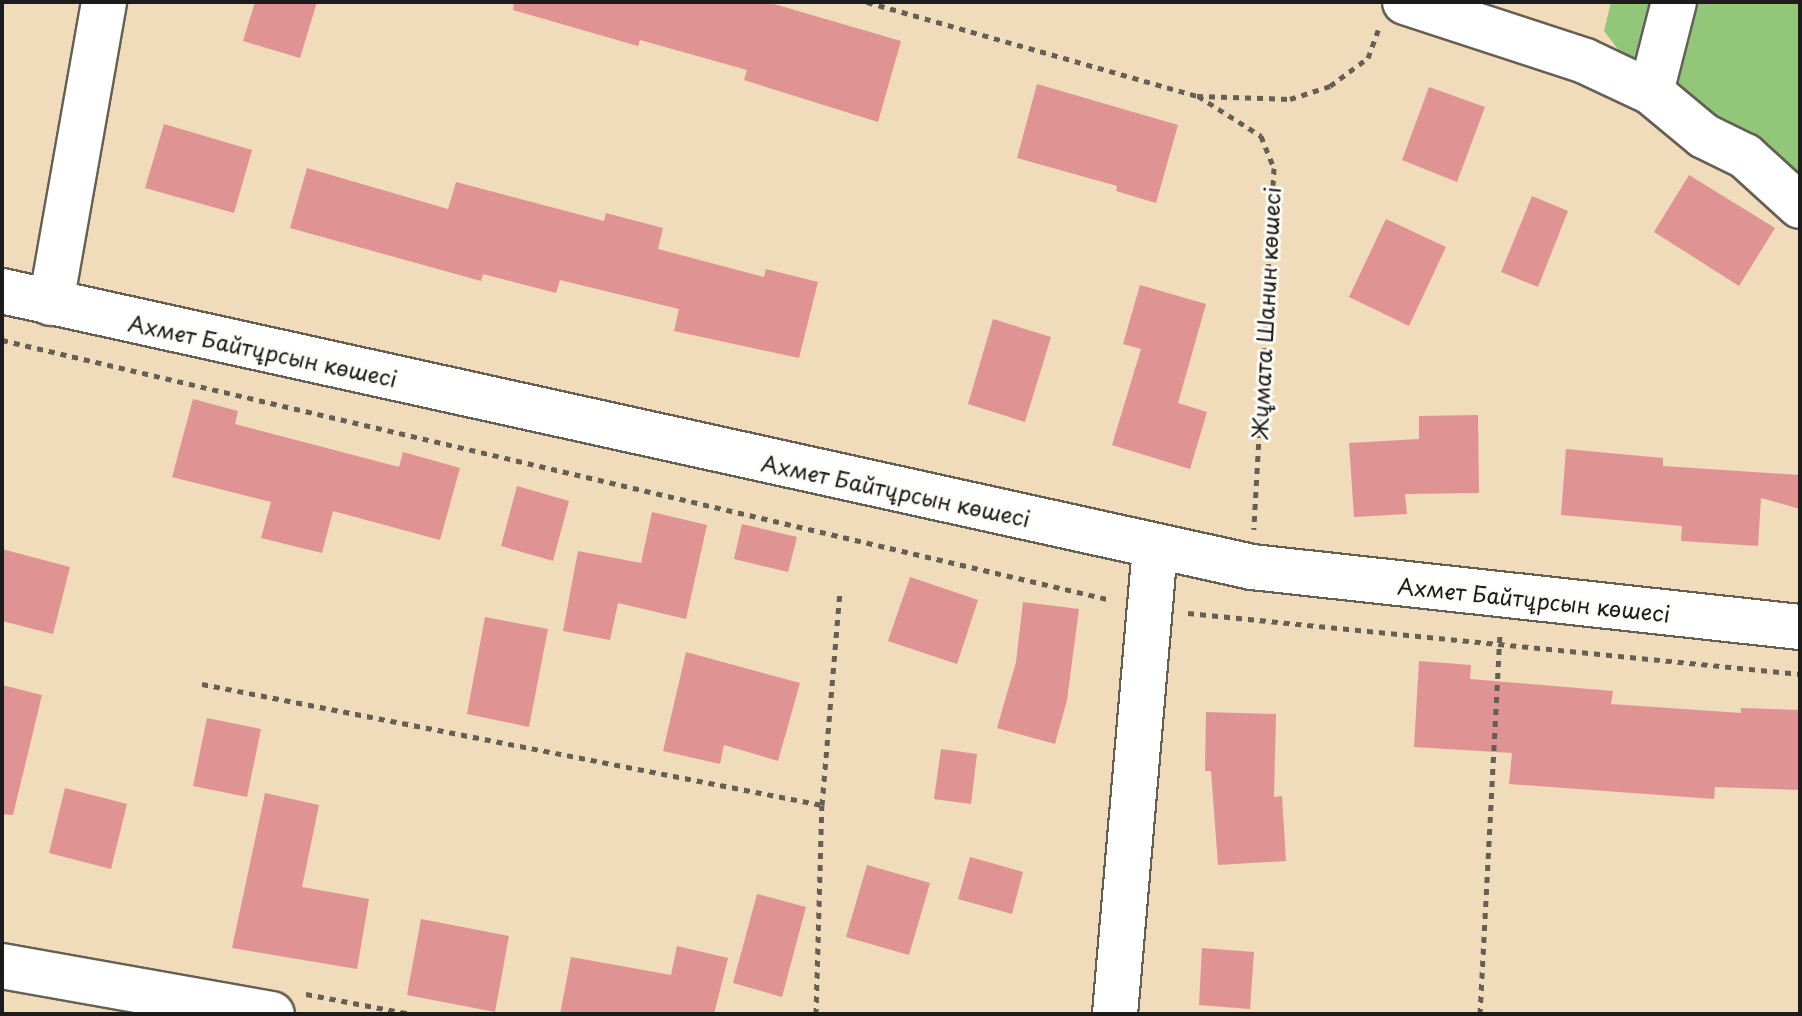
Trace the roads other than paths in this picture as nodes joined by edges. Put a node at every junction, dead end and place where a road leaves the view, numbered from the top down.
1 (104, 2) edge
2 (1674, 2) edge
3 (1394, 9) edge
4 (1651, 92) junction
5 (1800, 206) edge
6 (2, 291) edge
7 (51, 303) junction
8 (1155, 547) junction
9 (1800, 627) edge
10 (2, 966) edge
11 (272, 1014) edge
12 (1115, 1014) edge

1 - 7 street
2 - 4 street
3 - 4 street
4 - 5 street
6 - 7 street, Ахмет Байтұрсын көшесі
7 - 8 street, Ахмет Байтұрсын көшесі
8 - 9 street, Ахмет Байтұрсын көшесі
8 - 12 street
10 - 11 street

